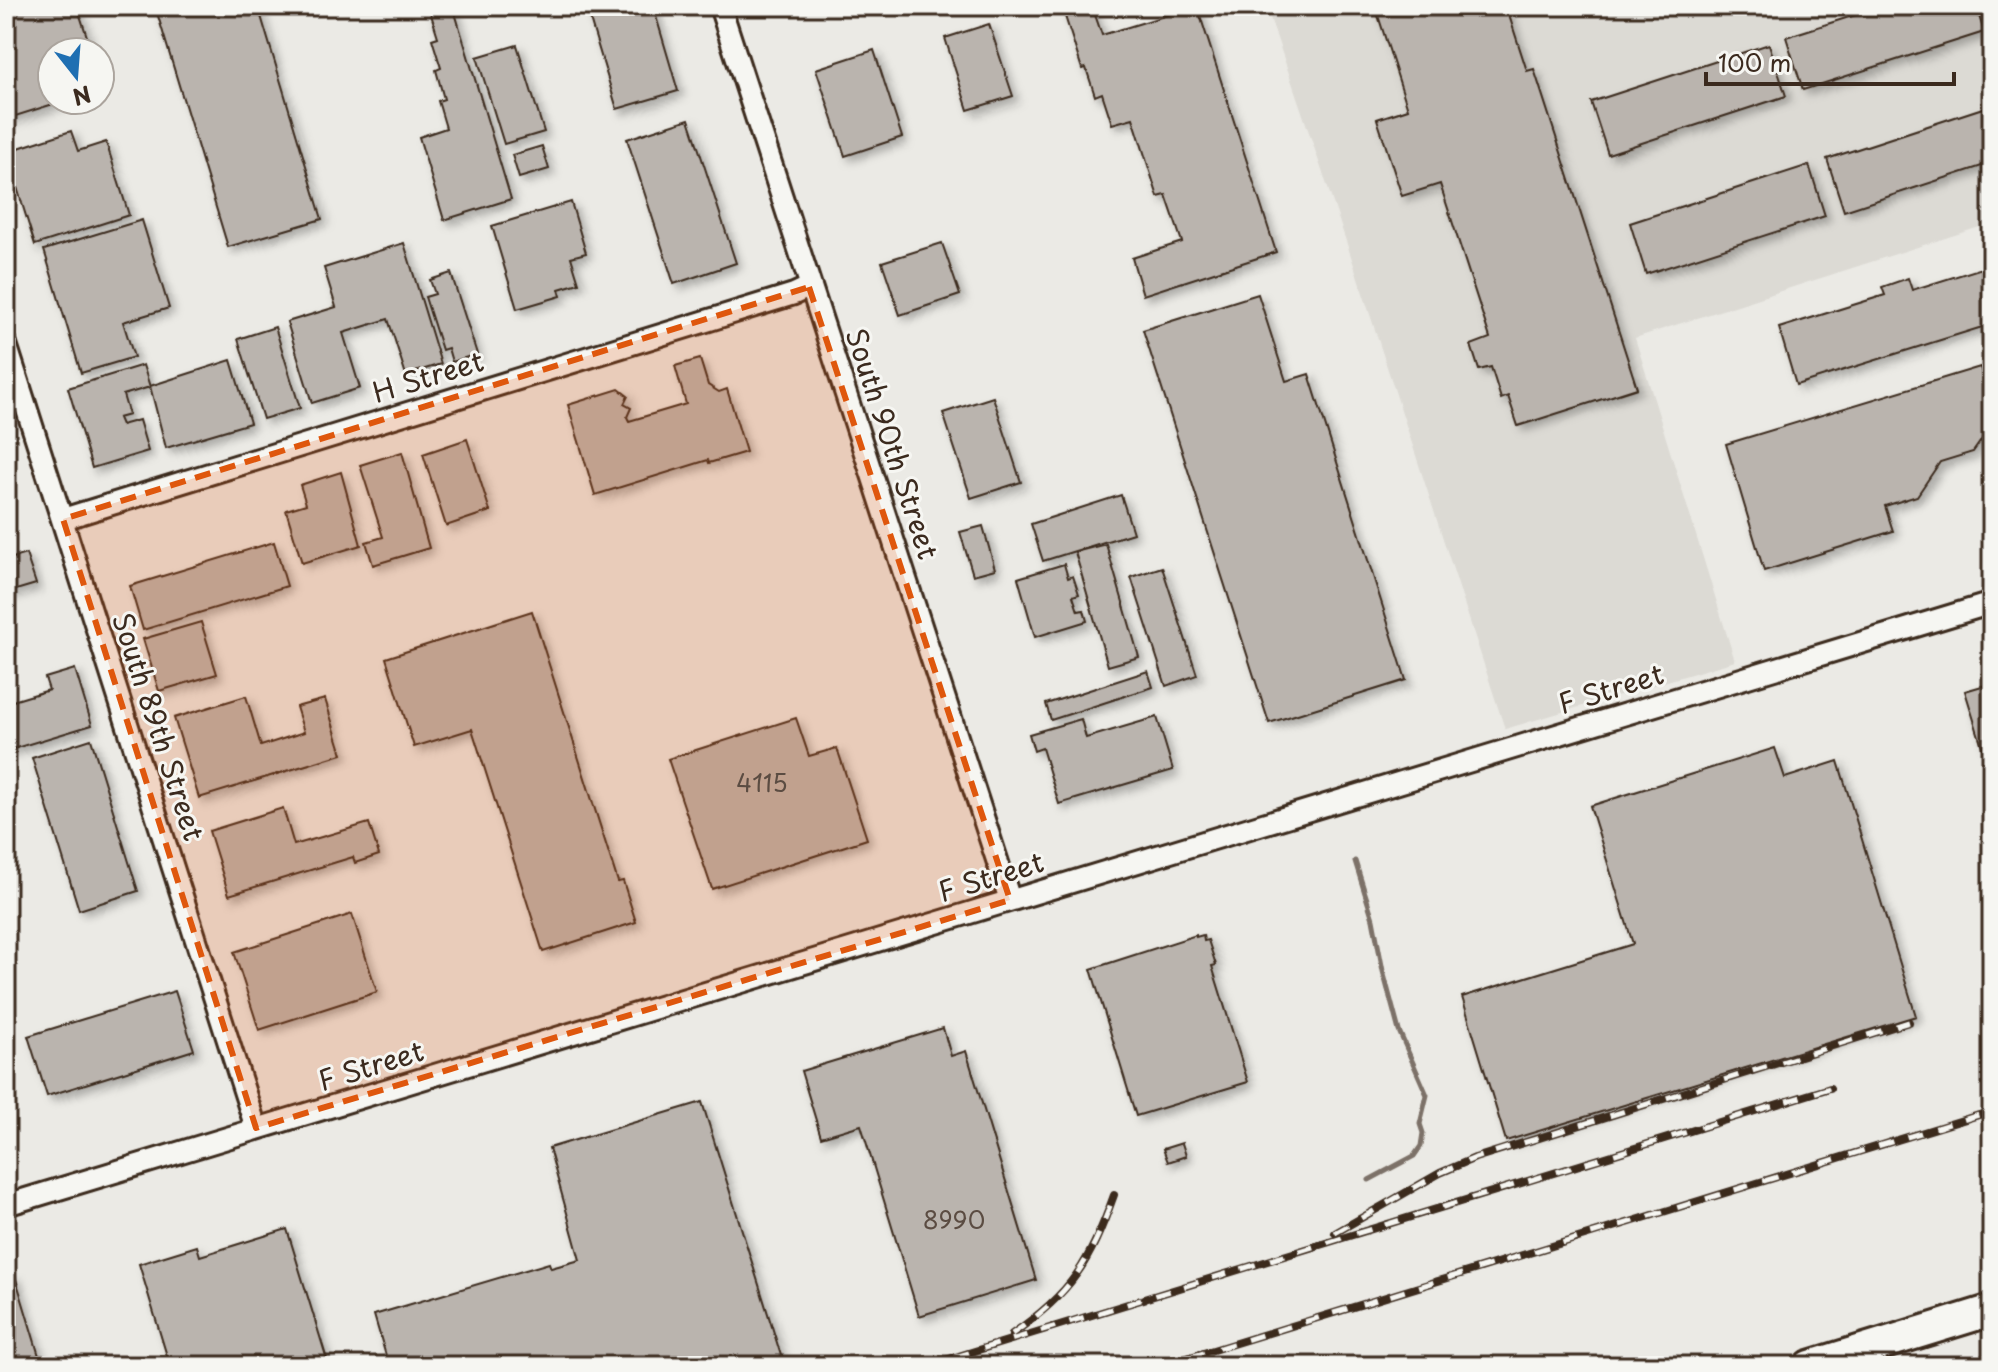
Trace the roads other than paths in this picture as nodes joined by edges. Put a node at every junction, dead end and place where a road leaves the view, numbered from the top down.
1 (720, 6) edge
2 (809, 287) junction
3 (6, 344) edge
4 (63, 519) junction
5 (1992, 603) edge
6 (1010, 900) junction
7 (256, 1128) junction
8 (6, 1205) edge
9 (1992, 1310) edge
10 (1810, 1366) edge

1 - 2 street, South 90th Street
2 - 4 street, H Street
2 - 6 street, South 90th Street
3 - 4 street, South 89th Street
4 - 7 street, South 89th Street
5 - 6 street, F Street
6 - 7 street, F Street
7 - 8 street, F Street
9 - 10 highway

